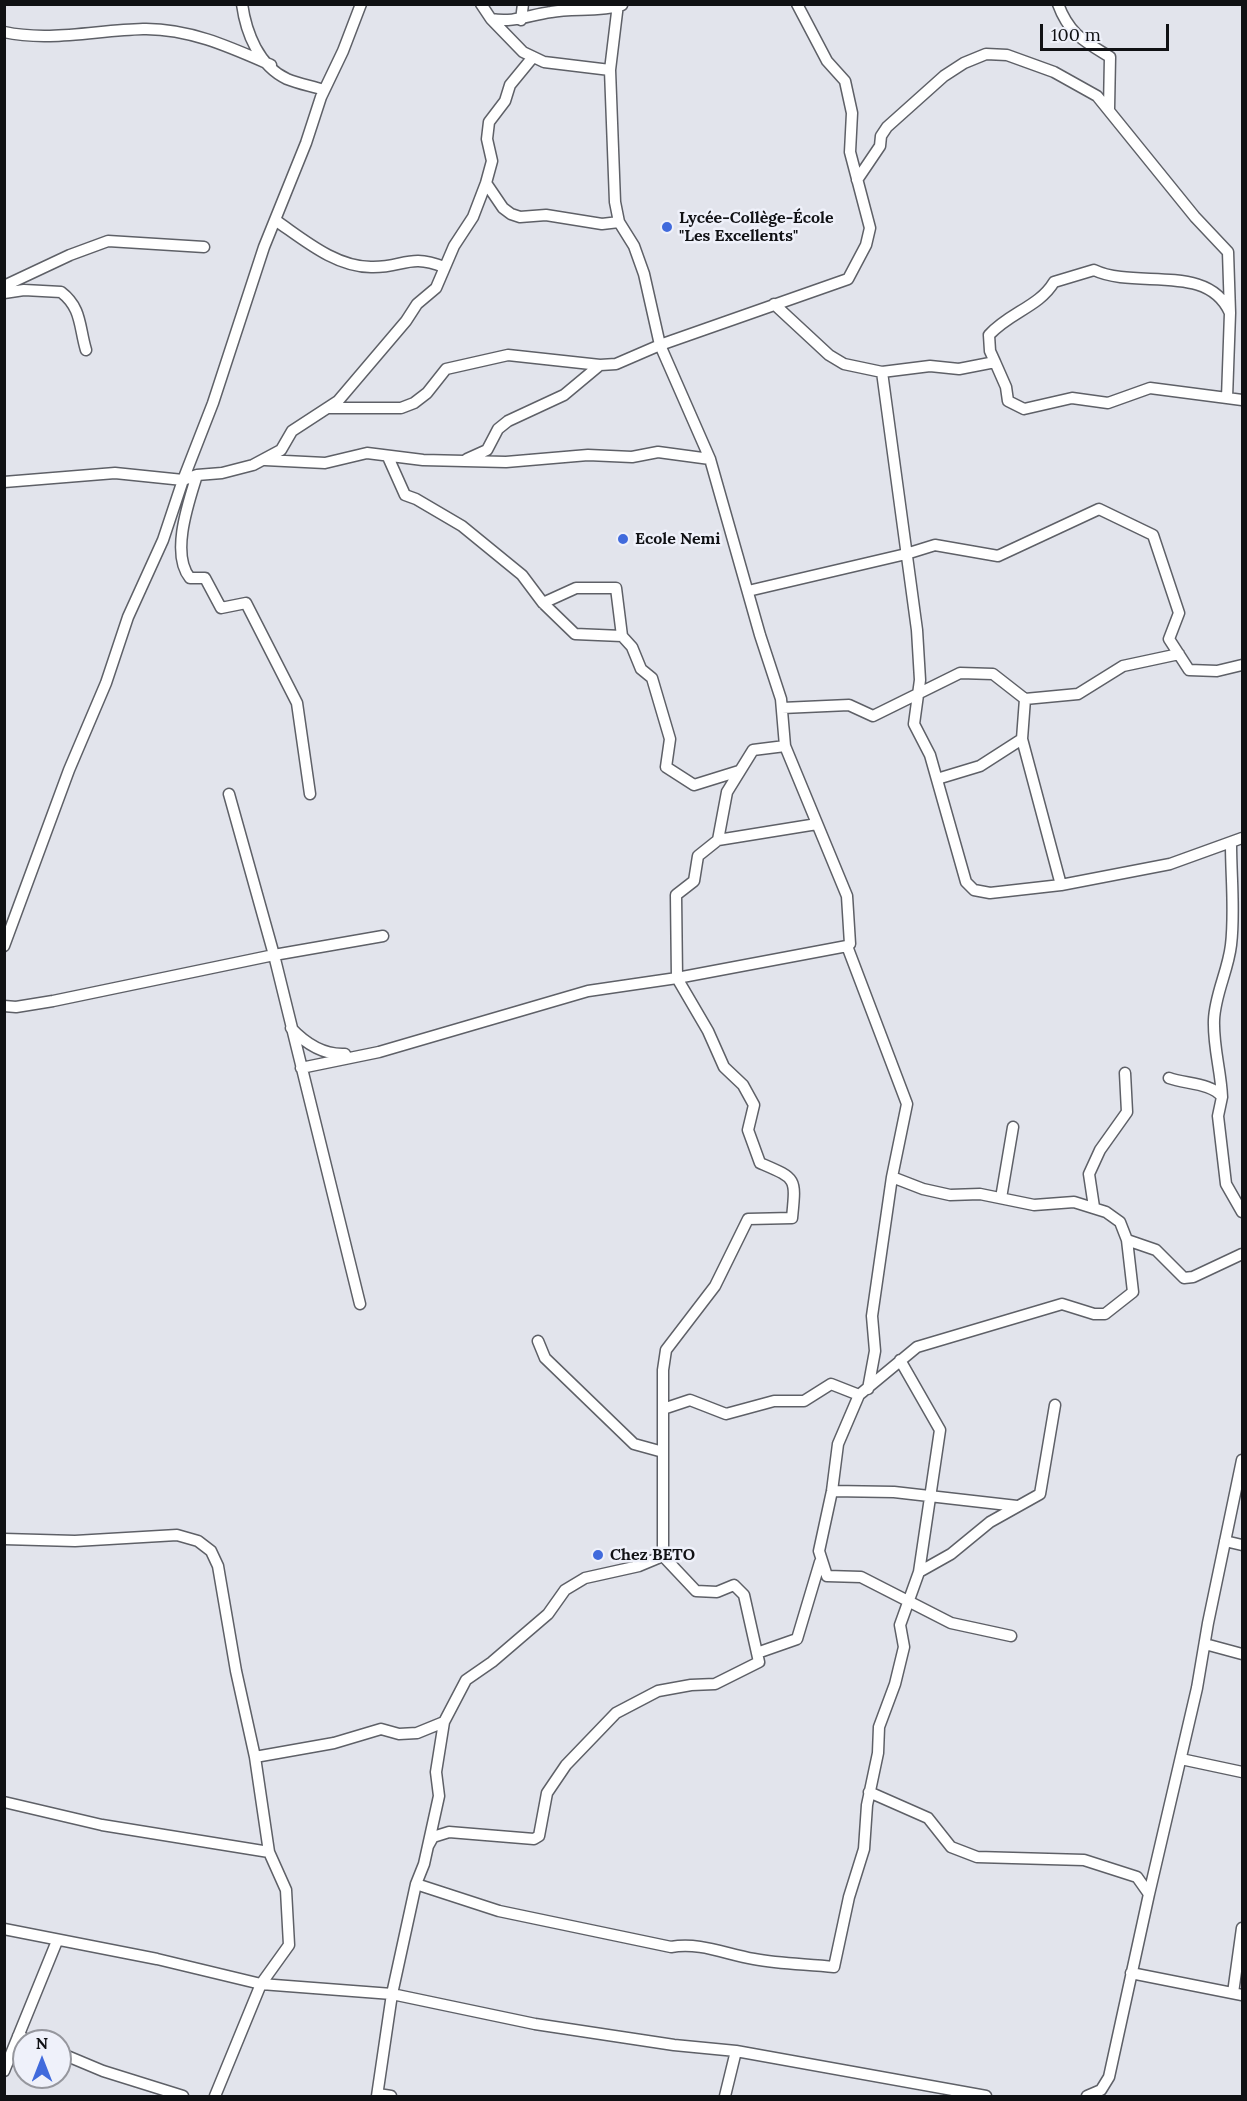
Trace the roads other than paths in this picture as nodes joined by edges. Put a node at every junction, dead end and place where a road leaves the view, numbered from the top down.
1 (242, 4) edge
2 (361, 4) edge
3 (481, 4) edge
4 (523, 4) edge
5 (797, 4) edge
6 (1058, 4) edge
7 (619, 5) edge
8 (490, 19) junction
9 (521, 20) junction
10 (4, 32) edge
11 (533, 57) junction
12 (271, 65) junction
13 (610, 70) junction
14 (324, 90) junction
15 (1108, 109) junction
16 (857, 180) junction
17 (486, 183) junction
18 (275, 220) junction
19 (619, 222) junction
20 (204, 247) dead end
21 (444, 267) junction
22 (4, 286) edge
23 (4, 293) edge
24 (774, 304) junction
25 (1230, 313) junction
26 (660, 345) junction
27 (86, 350) dead end
28 (995, 362) junction
29 (600, 365) junction
30 (882, 372) junction
31 (1227, 398) junction
32 (1242, 400) edge
33 (328, 408) junction
34 (388, 457) junction
35 (710, 459) junction
36 (265, 460) junction
37 (464, 460) junction
38 (197, 475) junction
39 (183, 480) junction
40 (4, 482) edge
41 (906, 554) junction
42 (748, 591) junction
43 (543, 603) junction
44 (622, 636) junction
45 (1179, 654) junction
46 (1242, 665) edge
47 (918, 695) junction
48 (1025, 699) junction
49 (782, 708) junction
50 (1022, 739) junction
51 (785, 746) junction
52 (740, 771) junction
53 (938, 779) junction
54 (229, 794) dead end
55 (310, 794) dead end
56 (817, 824) junction
57 (1242, 838) edge
58 (718, 840) junction
59 (1231, 844) junction
60 (1061, 885) junction
61 (383, 936) dead end
62 (4, 946) edge
63 (847, 946) junction
64 (274, 955) junction
65 (676, 978) junction
66 (4, 1006) edge
67 (290, 1027) junction
68 (379, 1052) junction
69 (301, 1068) junction
70 (1125, 1073) dead end
71 (1169, 1078) dead end
72 (1222, 1097) junction
73 (1013, 1127) dead end
74 (892, 1177) junction
75 (1001, 1198) junction
76 (1094, 1207) junction
77 (1242, 1212) edge
78 (1126, 1240) junction
79 (1242, 1254) edge
80 (360, 1304) dead end
81 (538, 1341) dead end
82 (900, 1360) junction
83 (863, 1392) junction
84 (1055, 1405) dead end
85 (663, 1409) junction
86 (663, 1452) junction
87 (1242, 1460) edge
88 (832, 1491) junction
89 (931, 1497) junction
90 (1017, 1506) junction
91 (4, 1539) edge
92 (1225, 1541) junction
93 (1242, 1545) edge
94 (663, 1556) junction
95 (821, 1559) junction
96 (920, 1572) junction
97 (909, 1603) junction
98 (1011, 1636) dead end
99 (1204, 1644) junction
100 (757, 1653) junction
101 (1242, 1654) edge
102 (444, 1722) junction
103 (255, 1756) junction
104 (1181, 1759) junction
105 (1242, 1772) edge
106 (869, 1792) junction
107 (4, 1802) edge
108 (428, 1846) junction
109 (269, 1852) junction
110 (416, 1884) junction
111 (1149, 1894) junction
112 (1242, 1928) edge
113 (4, 1929) edge
114 (57, 1941) junction
115 (1131, 1972) junction
116 (261, 1984) junction
117 (392, 1994) junction
118 (1238, 1994) edge
119 (21, 2029) edge
120 (12, 2051) edge
121 (736, 2051) junction
122 (72, 2058) edge
123 (4, 2071) edge
124 (917, 2091) edge
125 (377, 2095) edge
126 (183, 2097) edge
127 (215, 2097) edge
128 (391, 2097) edge
129 (725, 2097) edge
130 (986, 2097) edge
131 (1087, 2097) edge

1 - 12 street
2 - 14 street
3 - 8 street
4 - 9 street
5 - 16 street
6 - 15 street
7 - 9 street
7 - 13 street
8 - 9 street
8 - 11 street
10 - 12 street
11 - 13 street
11 - 17 street
12 - 14 street
13 - 19 street
14 - 18 street
15 - 16 street
15 - 25 street
16 - 24 street
17 - 19 street
17 - 21 street
18 - 21 street
18 - 39 street
19 - 26 street
20 - 22 street
21 - 33 street
23 - 27 street
24 - 26 street
24 - 30 street
25 - 28 street
25 - 31 street
26 - 29 street
26 - 35 street
28 - 30 street
28 - 31 street
29 - 33 street
29 - 37 street
30 - 41 street
31 - 32 street
33 - 36 street
34 - 36 street
34 - 37 street
34 - 43 street
35 - 37 street
35 - 42 street
36 - 38 street
38 - 39 street
38 - 55 street
39 - 40 street
39 - 62 street
41 - 42 street
41 - 45 street
41 - 47 street
42 - 49 street
43 - 44 street
43 - 44 street
44 - 52 street
45 - 46 street
45 - 48 street
47 - 48 street
47 - 49 street
47 - 53 street
48 - 50 street
49 - 51 street
50 - 53 street
50 - 60 street
51 - 52 street
51 - 56 street
52 - 58 street
53 - 60 street
54 - 64 street
56 - 58 street
56 - 63 street
57 - 59 street
58 - 65 street
59 - 60 street
59 - 72 street
61 - 64 street
63 - 65 street
63 - 74 street
64 - 66 street
64 - 67 street
65 - 68 street
65 - 85 street
67 - 68 street
67 - 69 street
68 - 69 street
69 - 80 street
70 - 76 street
71 - 72 street
72 - 77 street
73 - 75 street
74 - 75 street
74 - 83 street
75 - 76 street
76 - 78 street
78 - 79 street
78 - 82 street
81 - 86 street
82 - 83 street
82 - 89 street
83 - 85 street
83 - 88 street
84 - 90 street
85 - 86 street
86 - 94 street
87 - 92 street
88 - 89 street
88 - 95 street
89 - 90 street
89 - 96 street
90 - 96 street
91 - 103 street
92 - 93 street
92 - 99 street
94 - 100 street
94 - 102 street
95 - 97 street
95 - 100 street
96 - 97 street
97 - 98 street
97 - 106 street
99 - 101 street
99 - 104 street
100 - 108 street
102 - 103 street
102 - 108 street
103 - 109 street
104 - 105 street
104 - 111 street
106 - 110 street
106 - 111 street
107 - 109 street
108 - 110 street
109 - 116 street
110 - 117 street
111 - 115 street
112 - 118 street
113 - 114 street
114 - 116 street
114 - 119 street
115 - 118 street
115 - 131 street
116 - 117 street
116 - 127 street
117 - 121 street
117 - 125 street
120 - 123 street
121 - 124 street
121 - 129 street
122 - 126 street
124 - 130 street
125 - 128 street

